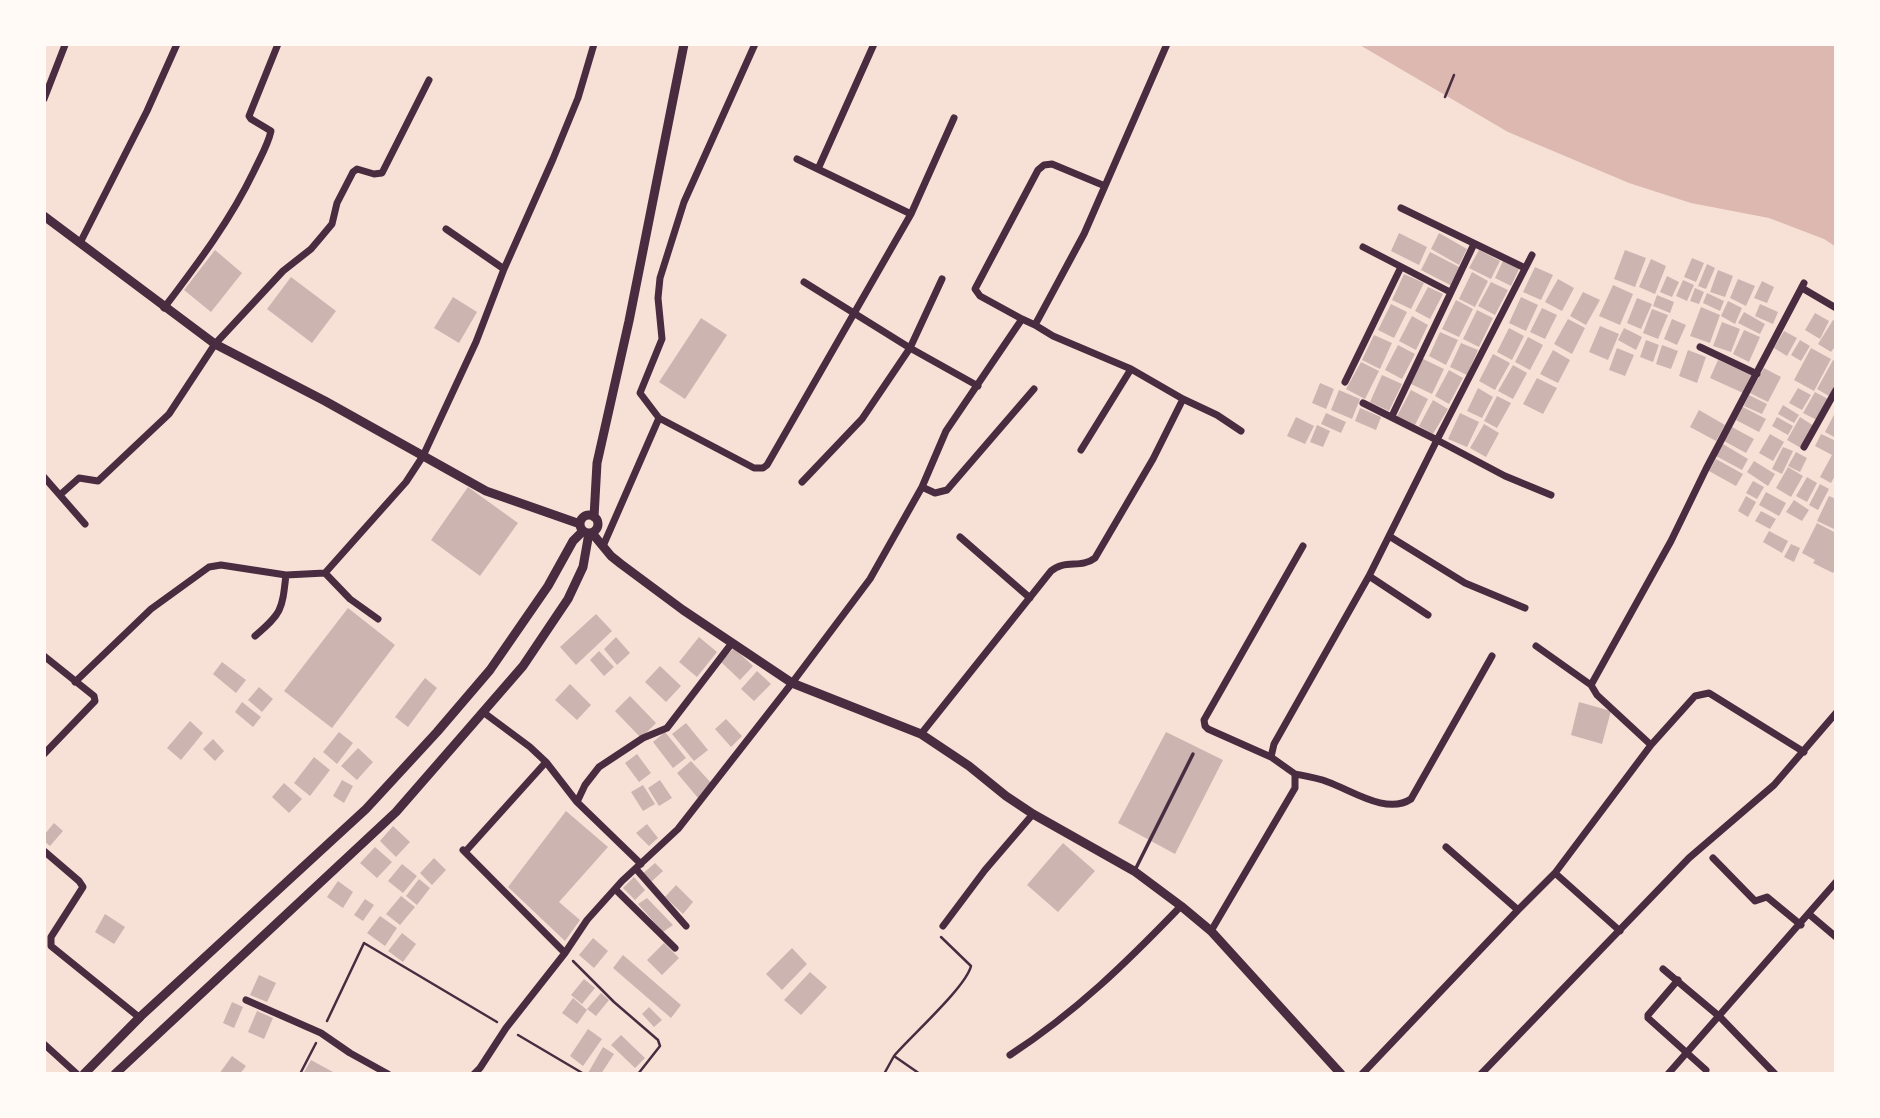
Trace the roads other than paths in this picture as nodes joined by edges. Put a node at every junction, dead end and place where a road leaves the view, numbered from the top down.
1 (177, 44) edge
2 (278, 44) edge
3 (594, 44) edge
4 (684, 44) edge
5 (755, 44) edge
6 (874, 44) edge
7 (1167, 44) edge
8 (65, 45) edge
9 (429, 80) dead end
10 (44, 99) edge
11 (954, 118) dead end
12 (797, 159) dead end
13 (818, 169) junction
14 (1105, 186) junction
15 (1401, 208) dead end
16 (911, 214) junction
17 (44, 216) edge
18 (446, 229) dead end
19 (80, 243) junction
20 (1474, 244) junction
21 (1363, 247) dead end
22 (1532, 256) dead end
23 (1401, 267) junction
24 (1525, 268) junction
25 (504, 269) junction
26 (942, 279) dead end
27 (804, 282) dead end
28 (1450, 292) junction
29 (164, 308) junction
30 (1836, 308) edge
31 (855, 314) junction
32 (1022, 319) junction
33 (1035, 325) junction
34 (215, 344) junction
35 (1700, 347) dead end
36 (910, 348) junction
37 (1131, 369) junction
38 (1757, 374) junction
39 (1345, 382) dead end
40 (978, 386) junction
41 (1034, 390) dead end
42 (1836, 390) edge
43 (1183, 399) junction
44 (1363, 403) dead end
45 (1392, 416) junction
46 (659, 418) junction
47 (1241, 431) dead end
48 (1437, 440) junction
49 (1804, 447) dead end
50 (1081, 450) dead end
51 (424, 456) junction
52 (44, 477) edge
53 (802, 482) dead end
54 (922, 487) junction
55 (61, 494) junction
56 (1552, 495) dead end
57 (594, 517) junction
58 (85, 524) dead end
59 (586, 530) junction
60 (1389, 536) junction
61 (960, 537) dead end
62 (603, 546) junction
63 (1303, 546) dead end
64 (325, 573) junction
65 (286, 575) junction
66 (1369, 576) junction
67 (1030, 598) junction
68 (1525, 608) dead end
69 (1428, 615) dead end
70 (378, 619) dead end
71 (255, 636) dead end
72 (732, 643) junction
73 (1536, 646) dead end
74 (44, 656) edge
75 (1492, 656) dead end
76 (75, 682) junction
77 (792, 683) junction
78 (1591, 685) junction
79 (483, 712) junction
80 (1836, 713) edge
81 (921, 734) junction
82 (1651, 745) junction
83 (1804, 752) junction
84 (44, 754) edge
85 (1193, 754) dead end
86 (1271, 757) junction
87 (546, 762) junction
88 (1295, 775) junction
89 (577, 802) junction
90 (1033, 814) junction
91 (1446, 847) dead end
92 (44, 851) edge
93 (1713, 858) dead end
94 (638, 866) junction
95 (1134, 872) junction
96 (1555, 873) junction
97 (1836, 882) edge
98 (615, 890) junction
99 (1181, 906) junction
100 (1518, 910) junction
101 (1810, 915) junction
102 (1801, 925) junction
103 (686, 926) dead end
104 (943, 926) road end
105 (1211, 931) junction
106 (1620, 931) junction
107 (1836, 937) edge
108 (676, 948) dead end
109 (565, 953) junction
110 (1663, 969) dead end
111 (1678, 980) junction
112 (246, 1000) dead end
113 (1720, 1017) junction
114 (140, 1018) junction
115 (44, 1044) edge
116 (1010, 1055) dead end
117 (1686, 1055) junction
118 (1706, 1070) dead end
119 (77, 1074) edge
120 (85, 1074) edge
121 (116, 1074) edge
122 (388, 1074) edge
123 (474, 1074) edge
124 (1342, 1074) edge
125 (1362, 1074) edge
126 (1481, 1074) edge
127 (1668, 1074) edge
128 (1774, 1074) edge

1 - 19 street
2 - 29 street
3 - 25 street
4 - 57 street
5 - 46 street
6 - 13 street
7 - 14 street
8 - 10 street
9 - 34 street
11 - 16 street
12 - 13 street
13 - 16 street
14 - 32 street
14 - 33 street
15 - 20 street
16 - 31 street
17 - 19 street
18 - 25 street
19 - 29 street
20 - 24 street
20 - 28 street
21 - 23 street
22 - 24 street
23 - 28 street
23 - 39 street
24 - 48 street
25 - 51 street
26 - 36 street
27 - 31 street
28 - 45 street
29 - 34 street
30 - 38 street
31 - 36 street
31 - 46 street
32 - 33 street
32 - 40 street
33 - 37 street
34 - 51 street
34 - 55 street
35 - 38 street
36 - 40 street
36 - 53 street
37 - 43 street
37 - 50 street
38 - 78 street
40 - 54 street
41 - 54 street
42 - 49 street
43 - 47 street
43 - 67 street
44 - 45 street
45 - 48 street
46 - 62 street
48 - 56 street
48 - 60 street
51 - 59 street
51 - 64 street
52 - 55 street
54 - 77 street
55 - 58 street
57 - 59 street
57 - 59 street
59 - 62 street
59 - 79 street
59 - 114 street
60 - 66 street
60 - 68 street
61 - 67 street
62 - 72 street
63 - 86 street
64 - 65 street
64 - 70 street
65 - 71 street
65 - 76 street
66 - 69 street
66 - 86 street
67 - 81 street
72 - 77 street
72 - 89 street
73 - 78 street
74 - 76 street
75 - 88 street
76 - 84 street
77 - 81 street
77 - 94 street
78 - 82 street
79 - 87 street
79 - 121 street
80 - 83 street
81 - 90 street
82 - 83 street
82 - 96 street
83 - 106 street
85 - 95 lane
86 - 88 street
87 - 89 street
87 - 109 street
88 - 105 street
89 - 94 street
90 - 95 street
90 - 104 street
91 - 100 street
92 - 114 street
93 - 102 street
94 - 98 street
94 - 103 street
95 - 99 street
96 - 100 street
96 - 106 street
97 - 101 street
98 - 108 street
98 - 109 street
99 - 105 street
99 - 116 street
100 - 125 street
101 - 102 street
101 - 107 street
102 - 113 street
105 - 124 street
106 - 126 street
109 - 123 street
110 - 111 street
111 - 113 street
111 - 117 street
112 - 122 street
113 - 117 street
113 - 128 street
114 - 120 street
115 - 119 street
117 - 118 street
117 - 127 street

